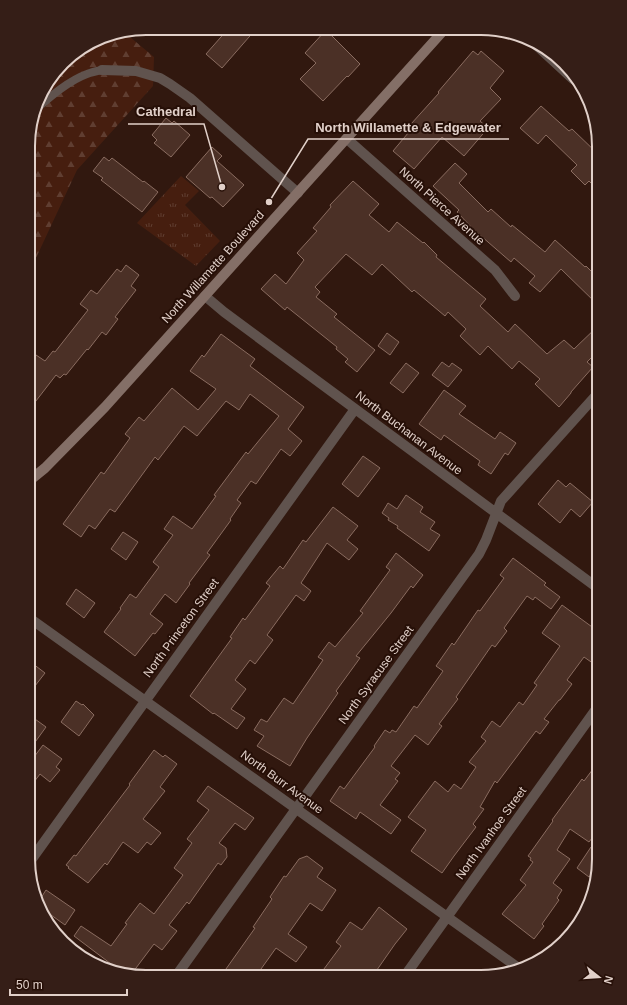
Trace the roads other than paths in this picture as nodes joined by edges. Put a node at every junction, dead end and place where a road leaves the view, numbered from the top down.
1 (440, 35) edge
2 (102, 70) joint
3 (44, 102) edge
4 (347, 139) junction
5 (298, 193) junction
6 (205, 296) junction
7 (515, 296) dead end
8 (592, 400) edge
9 (355, 409) junction
10 (35, 476) edge
11 (496, 514) junction
12 (592, 584) edge
13 (35, 622) edge
14 (146, 700) junction
15 (592, 715) edge
16 (297, 809) junction
17 (35, 855) edge
18 (447, 917) junction
19 (514, 965) edge
20 (180, 970) edge
21 (409, 970) edge

1 - 4 main road, North Willamette Boulevard
2 - 3 lane
2 - 5 street
4 - 5 main road, North Willamette Boulevard
4 - 7 street, North Pierce Avenue
5 - 6 main road, North Willamette Boulevard
6 - 9 street, North Buchanan Avenue
6 - 10 main road, North Willamette Boulevard
8 - 11 street, North Syracuse Street
9 - 11 street, North Buchanan Avenue
9 - 14 street, North Princeton Street
11 - 12 street, North Buchanan Avenue
11 - 16 street, North Syracuse Street
13 - 14 street, North Burr Avenue
14 - 16 street, North Burr Avenue
14 - 17 street, North Princeton Street
15 - 18 street, North Ivanhoe Street
16 - 18 street, North Burr Avenue
16 - 20 street, North Syracuse Street
18 - 19 street, North Burr Avenue
18 - 21 street, North Ivanhoe Street

